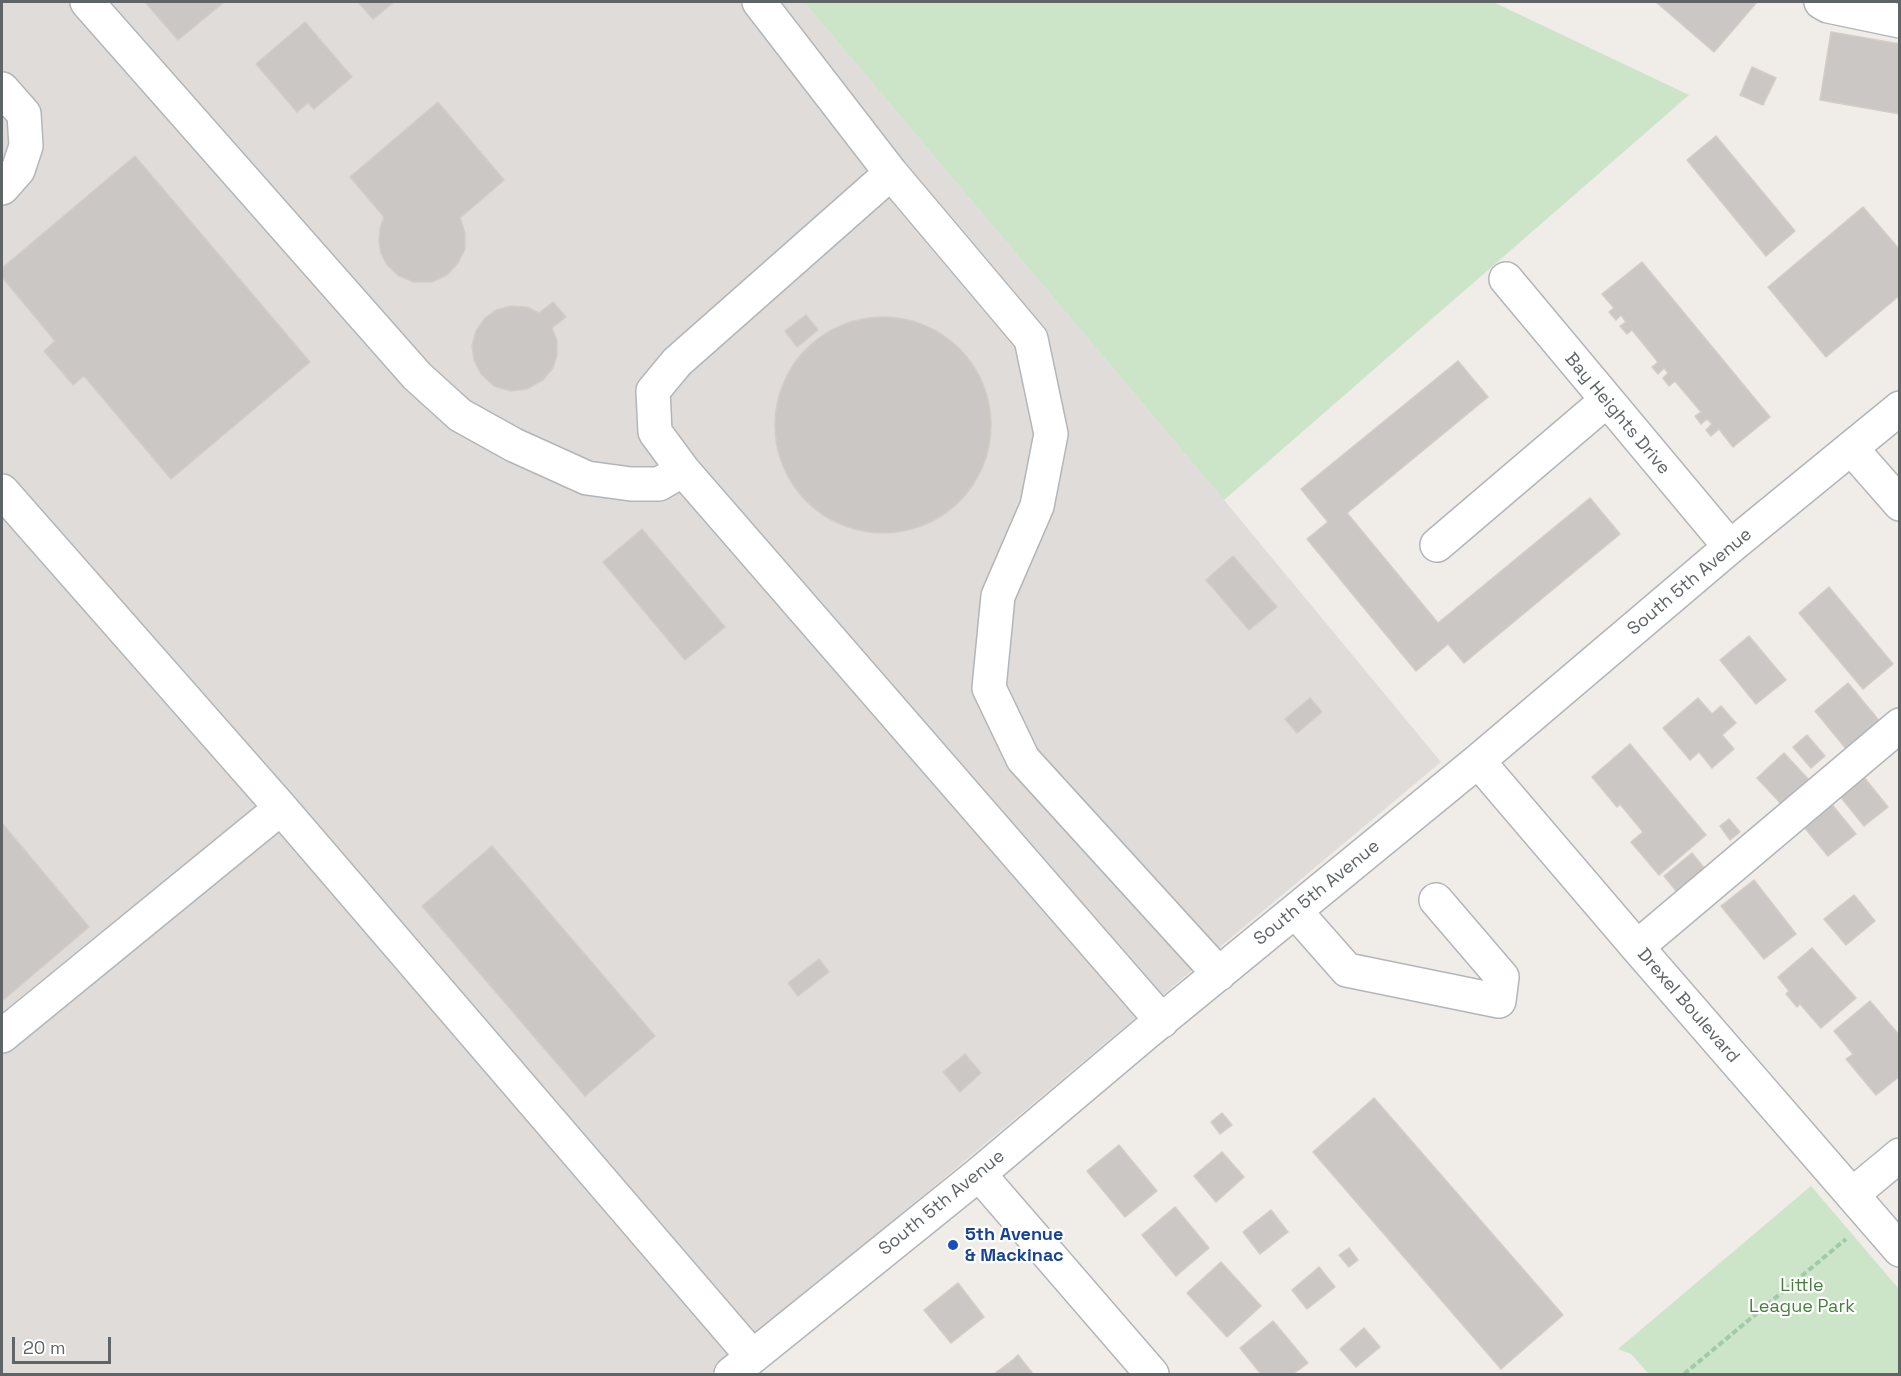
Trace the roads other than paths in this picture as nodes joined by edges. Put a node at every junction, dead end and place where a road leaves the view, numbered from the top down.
1 (87, 2) edge
2 (759, 2) edge
3 (1821, 2) edge
4 (1899, 21) edge
5 (2, 89) edge
6 (891, 173) junction
7 (2, 188) edge
8 (1506, 279) dead end
9 (1606, 401) junction
10 (1899, 408) edge
11 (1851, 448) junction
12 (683, 470) junction
13 (2, 491) edge
14 (1899, 504) edge
15 (1437, 545) dead end
16 (1730, 547) junction
17 (1899, 726) edge
18 (1478, 761) junction
19 (281, 808) junction
20 (1436, 900) dead end
21 (1295, 911) junction
22 (1637, 947) junction
23 (1219, 974) junction
24 (1162, 1021) junction
25 (2, 1036) edge
26 (1899, 1155) edge
27 (979, 1174) junction
28 (1862, 1206) junction
29 (1899, 1250) edge
30 (741, 1365) edge
31 (1152, 1374) edge

1 - 12 street
2 - 6 street
3 - 4 street
5 - 7 street
6 - 12 street
6 - 23 street
8 - 9 street, Bay Heights Drive
9 - 15 street
9 - 16 street, Bay Heights Drive
10 - 11 street, South 5th Avenue
11 - 14 street
11 - 16 street, South 5th Avenue
12 - 24 street
13 - 19 street
16 - 18 street, South 5th Avenue
17 - 22 street
18 - 21 street, South 5th Avenue
18 - 22 street, Drexel Boulevard
19 - 25 street
19 - 30 street
20 - 21 street
21 - 23 street, South 5th Avenue
22 - 28 street, Drexel Boulevard
23 - 24 street, South 5th Avenue
24 - 27 street, South 5th Avenue
26 - 28 street
27 - 30 street, South 5th Avenue
27 - 31 street
28 - 29 street, Drexel Boulevard

